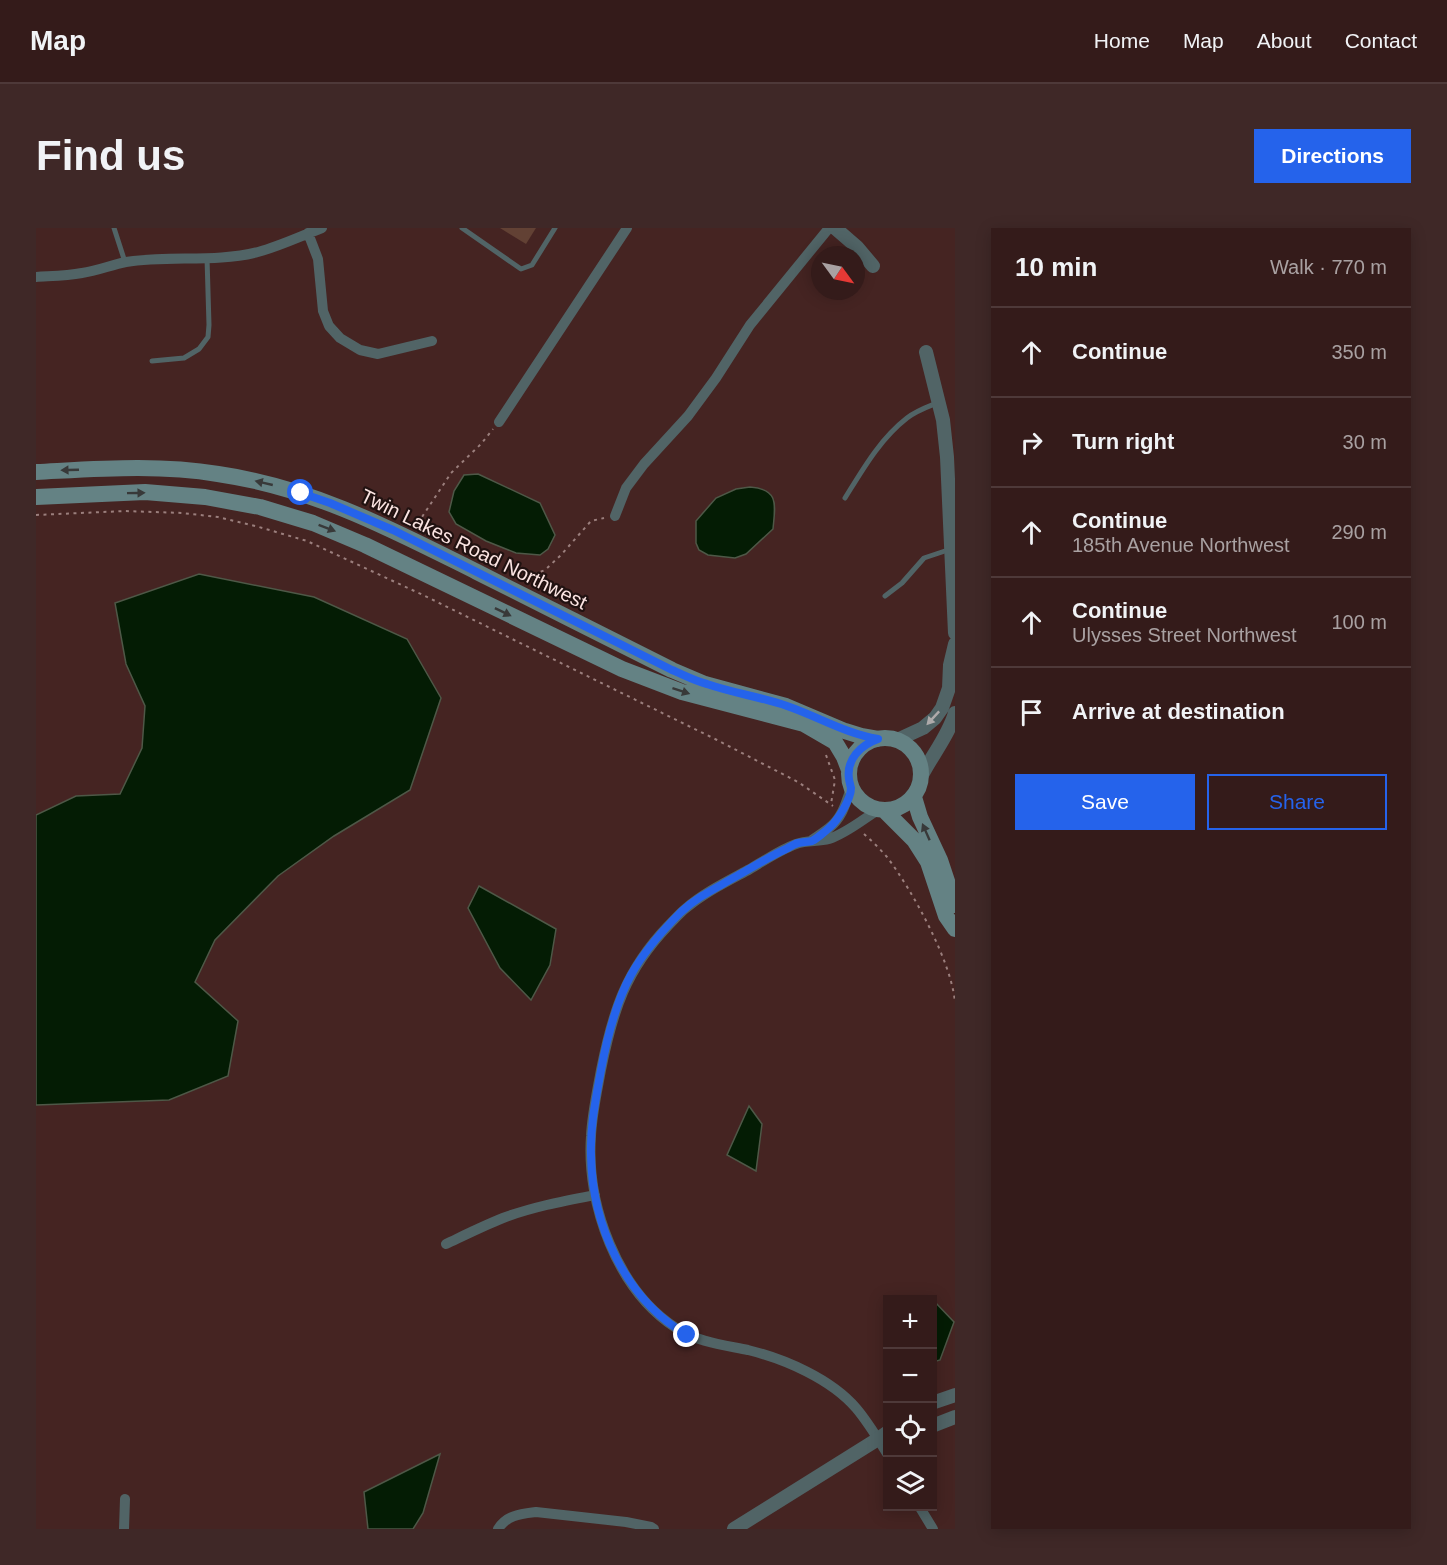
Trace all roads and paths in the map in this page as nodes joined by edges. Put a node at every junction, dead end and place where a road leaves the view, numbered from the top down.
1 (114, 228) edge
2 (322, 228) edge
3 (462, 228) edge
4 (555, 228) edge
5 (627, 228) edge
6 (829, 228) edge
7 (836, 228) edge
8 (308, 234) junction
9 (207, 258) junction
10 (125, 262) junction
11 (873, 266) dead end
12 (36, 277) edge
13 (432, 341) dead end
14 (926, 352) dead end
15 (152, 361) dead end
16 (939, 403) junction
17 (499, 422) joint
18 (36, 472) edge
19 (36, 497) edge
20 (845, 498) dead end
21 (36, 515) edge
22 (615, 516) joint
23 (418, 524) dead end
24 (952, 549) junction
25 (528, 579) dead end
26 (885, 596) dead end
27 (955, 633) edge
28 (955, 644) edge
29 (955, 713) edge
30 (878, 739) junction
31 (897, 740) junction
32 (849, 770) junction
33 (921, 775) junction
34 (851, 788) junction
35 (914, 796) junction
36 (881, 810) junction
37 (842, 813) junction
38 (858, 827) dead end
39 (812, 840) junction
40 (955, 905) edge
41 (955, 929) edge
42 (955, 1002) edge
43 (595, 1195) junction
44 (446, 1244) dead end
45 (955, 1395) edge
46 (937, 1402) edge
47 (955, 1417) edge
48 (937, 1424) edge
49 (883, 1435) edge
50 (883, 1437) edge
51 (124, 1499) dead end
52 (922, 1511) edge
53 (499, 1527) edge
54 (124, 1529) edge
55 (654, 1529) edge
56 (734, 1529) edge
57 (933, 1529) edge

1 - 10 lane
2 - 8 street
3 - 4 lane
5 - 17 street
6 - 22 street
7 - 11 street
8 - 9 street
8 - 13 street
9 - 10 street
9 - 15 lane
10 - 12 street
14 - 16 street
16 - 20 lane
16 - 24 street
17 - 23 path
30 -> 18 main road, Twin Lakes Road Northwest
19 -> 32 main road
21 - 37 path
22 - 25 path
24 - 26 lane
24 - 27 street
28 -> 31 street
29 - 33 street
30 - 31 main road
30 - 32 main road
31 - 33 main road
32 - 34 main road
33 - 35 main road
34 - 36 main road
34 - 37 street
35 - 36 main road
40 -> 35 main road
36 - 39 street
36 - 41 main road
37 - 39 street
38 - 42 path
39 - 43 street
43 - 44 street
43 - 49 street
45 - 46 street
47 - 48 street
50 - 56 street
51 - 54 street
52 - 57 street
53 - 55 street

